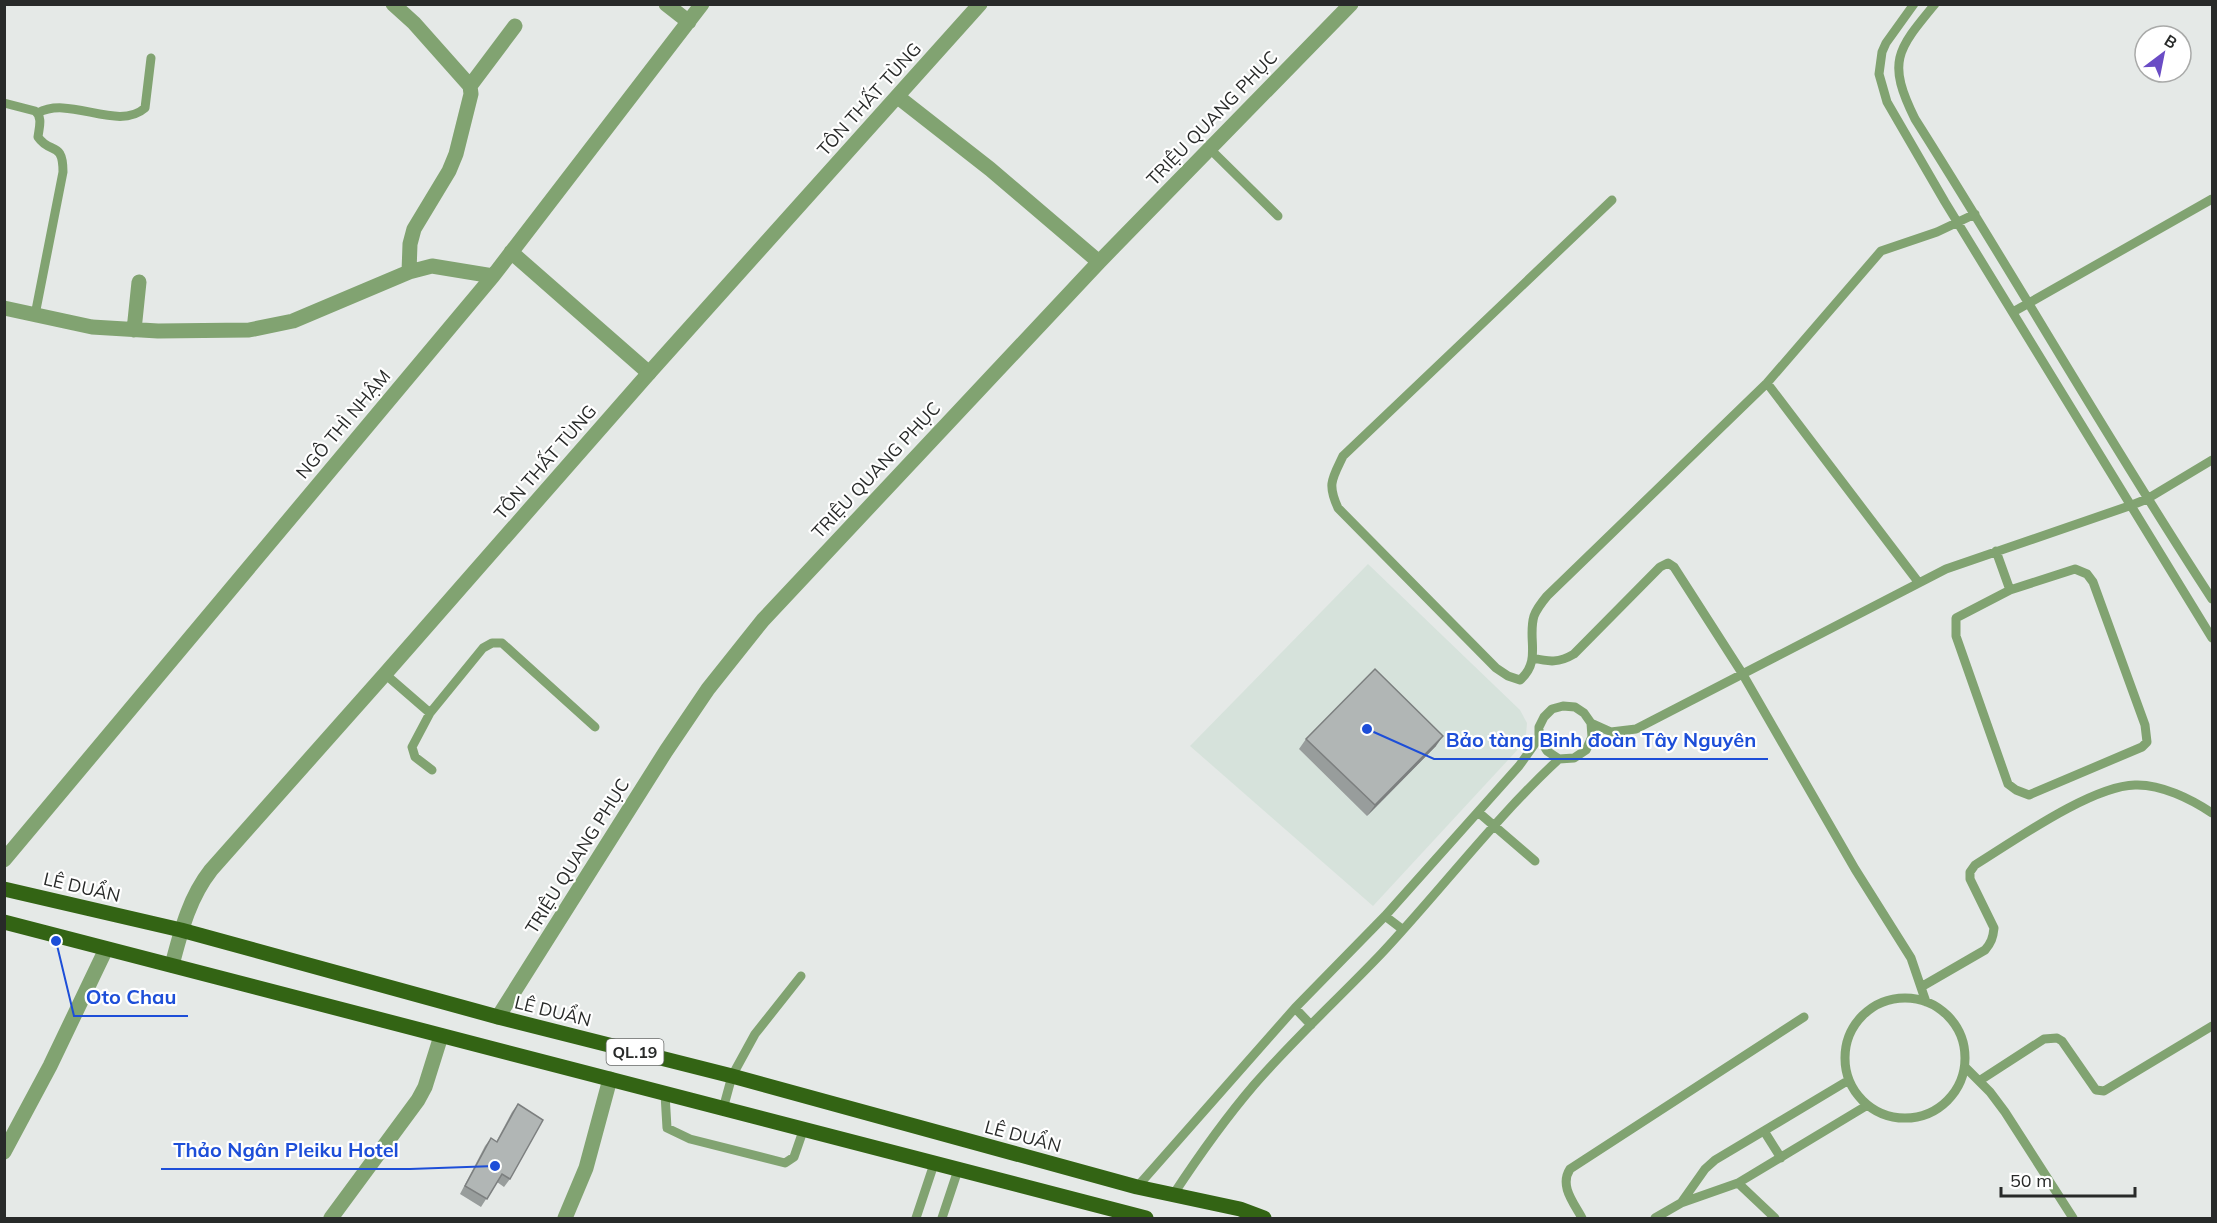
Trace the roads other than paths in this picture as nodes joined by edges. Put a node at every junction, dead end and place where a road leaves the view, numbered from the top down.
1 (393, 4) edge
2 (666, 4) edge
3 (702, 4) edge
4 (980, 4) edge
5 (1352, 4) edge
6 (1914, 4) edge
7 (1920, 4) edge
8 (1932, 8) edge
9 (689, 22) junction
10 (515, 26) dead end
11 (151, 58) dead end
12 (470, 86) junction
13 (898, 97) junction
14 (4, 103) edge
15 (38, 113) junction
16 (1926, 136) junction
17 (1910, 144) junction
18 (1210, 148) junction
19 (2212, 199) edge
20 (1612, 200) dead end
21 (1975, 214) junction
22 (1278, 216) dead end
23 (1958, 222) junction
24 (511, 252) junction
25 (1099, 262) junction
26 (409, 272) junction
27 (493, 276) junction
28 (138, 282) dead end
29 (2030, 303) junction
30 (4, 308) edge
31 (2013, 312) junction
32 (34, 315) junction
33 (134, 330) junction
34 (649, 373) junction
35 (1767, 383) junction
36 (2083, 393) junction
37 (2068, 401) junction
38 (2212, 460) edge
39 (2147, 499) junction
40 (2133, 505) junction
41 (1996, 550) junction
42 (2190, 565) junction
43 (2174, 575) junction
44 (1919, 583) junction
45 (2010, 590) junction
46 (2212, 599) edge
47 (2212, 638) edge
48 (1533, 658) junction
49 (1742, 673) junction
50 (385, 674) junction
51 (430, 713) junction
52 (1591, 723) junction
53 (595, 728) dead end
54 (1539, 738) junction
55 (1559, 759) junction
56 (432, 770) dead end
57 (1478, 812) junction
58 (2212, 813) edge
59 (1494, 827) junction
60 (4, 860) edge
61 (1534, 861) dead end
62 (4, 889) edge
63 (1385, 916) junction
64 (4, 922) edge
65 (1402, 929) junction
66 (181, 930) junction
67 (106, 949) junction
68 (172, 965) junction
69 (801, 976) dead end
70 (1921, 987) junction
71 (1926, 1002) junction
72 (1295, 1008) junction
73 (498, 1017) junction
74 (1804, 1017) dead end
75 (1311, 1025) junction
76 (2212, 1026) edge
77 (441, 1035) junction
78 (1965, 1067) junction
79 (1239, 1070) junction
80 (732, 1076) junction
81 (610, 1079) junction
82 (1849, 1080) junction
83 (1979, 1081) junction
84 (1256, 1083) junction
85 (665, 1094) junction
86 (1866, 1106) junction
87 (723, 1109) junction
88 (803, 1131) junction
89 (1764, 1131) junction
90 (4, 1152) edge
91 (1781, 1158) junction
92 (934, 1164) junction
93 (958, 1170) junction
94 (1738, 1183) junction
95 (1137, 1187) junction
96 (1173, 1195) junction
97 (1681, 1203) junction
98 (331, 1218) edge
99 (565, 1218) edge
100 (916, 1218) edge
101 (942, 1218) edge
102 (1146, 1218) edge
103 (1264, 1218) edge
104 (1582, 1218) edge
105 (1654, 1218) edge
106 (1775, 1218) edge
107 (2073, 1218) edge

1 - 12 street
2 - 9 street
3 - 9 street, NGÔ THÌ NHẬM
4 - 13 street, TÔN THẤT TÙNG
5 - 18 street, TRIỆU QUANG PHỤC
6 - 17 lane
7 - 8 lane
8 - 16 lane
9 - 24 street, NGÔ THÌ NHẬM
10 - 12 street
11 - 15 lane
12 - 26 street
13 - 25 street
13 - 34 street, TÔN THẤT TÙNG
14 - 15 lane
15 - 32 lane
16 - 17 lane
16 - 21 lane
17 - 23 lane
18 - 22 lane
18 - 25 street, TRIỆU QUANG PHỤC
19 - 29 lane
20 - 48 lane
21 - 23 lane
21 - 29 lane
23 - 31 lane
23 - 35 lane
24 - 27 street, NGÔ THÌ NHẬM
24 - 34 street
25 - 73 street, TRIỆU QUANG PHỤC
26 - 27 street
26 - 33 street
27 - 60 street, NGÔ THÌ NHẬM
28 - 33 street
29 - 31 lane
29 - 36 lane
30 - 32 street
31 - 37 lane
32 - 33 street
34 - 50 street, TÔN THẤT TÙNG
35 - 44 lane
35 - 48 lane
36 - 37 lane
36 - 39 lane
37 - 40 lane
38 - 39 lane
39 - 40 lane
39 - 42 lane
40 - 41 lane
40 - 43 lane
41 - 44 lane
41 - 45 lane
42 - 43 lane
42 - 46 lane
43 - 47 lane
44 - 49 lane
45 - 45 lane
48 - 49 lane
49 - 52 lane
49 - 70 lane
50 - 51 lane
50 - 66 street, TÔN THẤT TÙNG
51 - 53 lane
51 - 56 lane
52 - 54 lane
52 - 55 lane
54 - 55 lane
54 - 57 lane
55 - 59 lane
57 - 59 lane
57 - 63 lane
58 - 70 lane
59 - 61 lane
59 - 65 lane
62 - 66 main road, LÊ DUẨN / QL.19
63 - 65 lane
63 - 72 lane
64 - 67 main road, QL.19
65 - 75 lane
66 - 68 street, TÔN THẤT TÙNG
66 - 73 main road, LÊ DUẨN / QL.19
67 - 68 main road, QL.19
67 - 90 street
68 - 77 main road, QL.19
69 - 80 lane
70 - 71 lane
71 - 78 lane
71 - 82 lane
72 - 75 lane
72 - 79 lane
73 - 80 main road, LÊ DUẨN / QL.19
74 - 104 lane
75 - 84 lane
76 - 83 lane
77 - 81 main road, QL.19
77 - 98 street
78 - 83 lane
78 - 86 lane
79 - 84 lane
79 - 95 lane
80 - 87 lane
80 - 95 main road, LÊ DUẨN / QL.19
81 - 85 main road, QL.19
81 - 99 street
82 - 86 lane
82 - 89 lane
83 - 107 lane
84 - 96 lane
85 - 87 main road, QL.19
85 - 88 lane
86 - 91 lane
87 - 88 main road, QL.19
88 - 92 main road, QL.19
89 - 91 lane
89 - 97 lane
91 - 94 lane
92 - 93 main road, QL.19
92 - 100 lane
93 - 101 lane
93 - 102 main road, QL.19
94 - 97 lane
94 - 106 lane
95 - 96 main road, LÊ DUẨN / QL.19
96 - 103 main road, LÊ DUẨN / QL.19
97 - 105 lane

